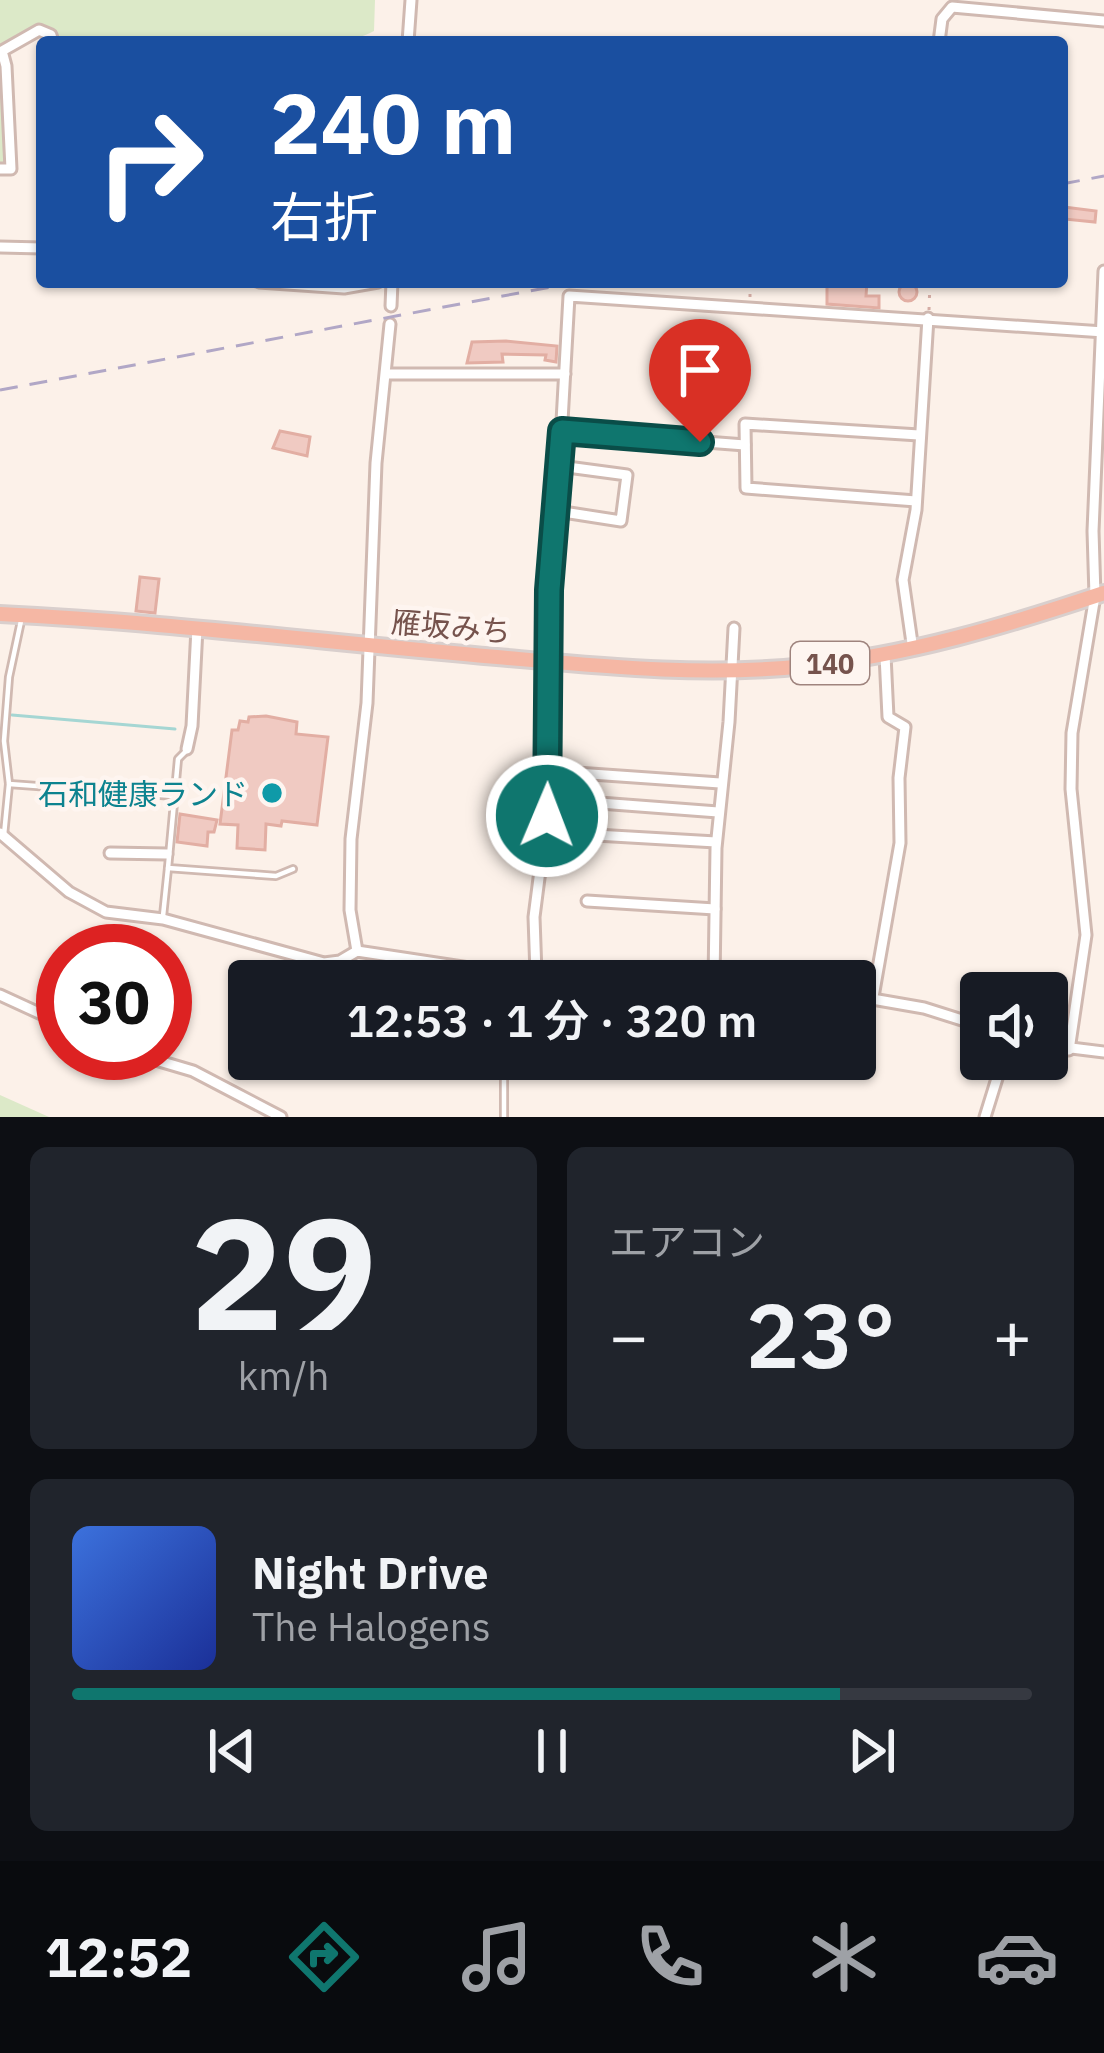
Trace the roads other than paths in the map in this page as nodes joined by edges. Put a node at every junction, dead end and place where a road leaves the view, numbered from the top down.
1 (410, 0) edge
2 (1067, 0) edge
3 (1065, 16) junction
4 (1104, 21) edge
5 (51, 36) edge
6 (407, 36) edge
7 (940, 36) edge
8 (0, 169) edge
9 (0, 247) edge
10 (36, 248) edge
11 (1104, 271) edge
12 (392, 288) edge
13 (392, 306) dead end
14 (928, 318) junction
15 (390, 324) dead end
16 (1102, 331) edge
17 (386, 374) junction
18 (565, 374) junction
19 (562, 431) junction
20 (919, 435) junction
21 (745, 446) junction
22 (560, 466) junction
23 (916, 501) junction
24 (557, 511) junction
25 (1100, 595) edge
26 (0, 614) edge
27 (22, 615) junction
28 (197, 628) junction
29 (734, 628) dead end
30 (370, 646) junction
31 (913, 650) junction
32 (886, 656) junction
33 (547, 662) junction
34 (734, 670) junction
35 (187, 749) joint
36 (548, 771) junction
37 (721, 783) junction
38 (9, 784) junction
39 (174, 796) junction
40 (547, 799) junction
41 (718, 812) junction
42 (544, 832) junction
43 (2, 834) edge
44 (716, 842) junction
45 (110, 854) dead end
46 (166, 854) junction
47 (168, 868) junction
48 (293, 869) dead end
49 (587, 901) dead end
50 (716, 909) junction
51 (163, 919) junction
52 (357, 952) junction
53 (403, 960) edge
54 (536, 960) edge
55 (715, 960) edge
56 (876, 980) edge
57 (0, 995) edge
58 (876, 998) edge
59 (36, 1012) edge
60 (960, 1020) edge
61 (1069, 1050) joint
62 (1104, 1052) edge
63 (192, 1071) edge
64 (503, 1080) edge
65 (996, 1080) edge
66 (281, 1117) edge
67 (504, 1117) edge
68 (985, 1117) edge

1 - 6 street
2 - 3 street
3 - 4 street
3 - 7 street
5 - 8 street
9 - 10 street
11 - 16 street
12 - 13 street
14 - 16 street
14 - 18 street
14 - 20 street
15 - 17 street
16 - 25 street
17 - 18 street
17 - 30 street
18 - 19 street
19 - 21 street
19 - 22 street
20 - 21 street
20 - 23 street
21 - 23 street
22 - 24 street
22 - 24 street
23 - 31 street
24 - 33 lane
25 - 31 highway, 雁坂みち / 140
25 - 61 street
26 - 27 highway, 雁坂みち / 140
27 - 28 highway, 雁坂みち / 140
27 - 38 lane
28 - 30 highway, 雁坂みち / 140
28 - 35 street
29 - 34 street
30 - 33 highway, 雁坂みち / 140
30 - 52 street
31 - 32 highway, 雁坂みち / 140
32 - 34 highway, 雁坂みち / 140
32 - 56 street
33 - 34 highway, 雁坂みち / 140
33 - 36 street
34 - 37 street
35 - 39 lane
36 - 37 street
36 - 40 street
37 - 41 street
38 - 39 lane
38 - 43 lane
39 - 46 lane
40 - 41 street
40 - 42 street
41 - 44 street
42 - 44 street
42 - 54 street
43 - 51 street
44 - 50 street
45 - 46 street
46 - 47 lane
47 - 48 lane
47 - 51 lane
49 - 50 street
50 - 55 street
51 - 52 street
52 - 53 street
57 - 59 street
58 - 60 street
61 - 62 street
63 - 66 street
64 - 67 lane
65 - 68 street

